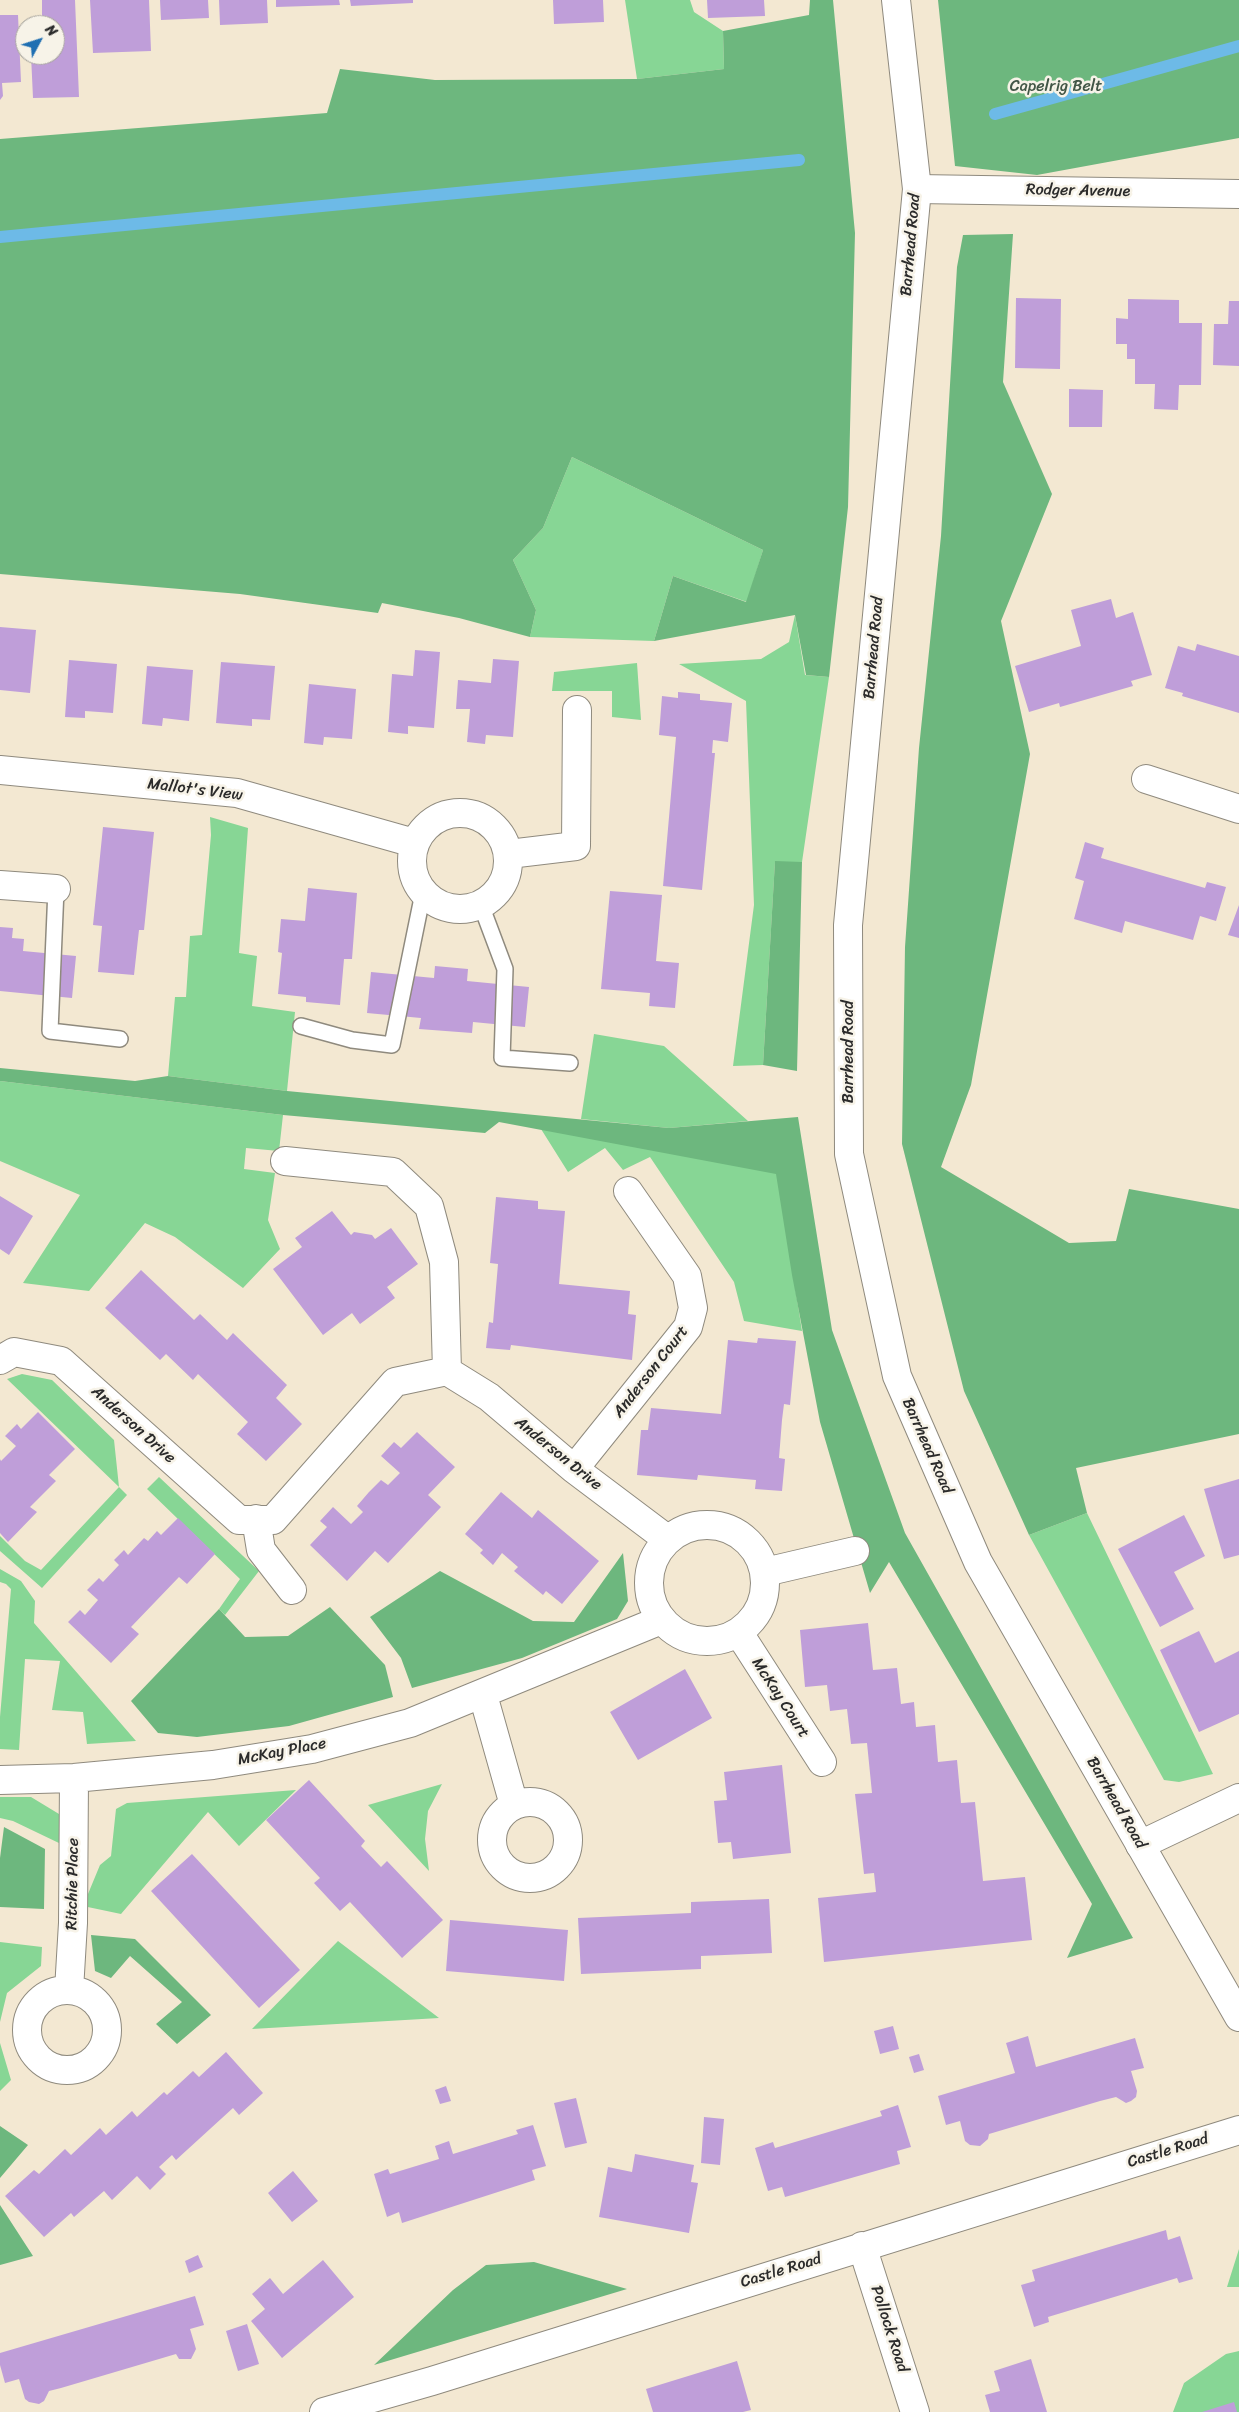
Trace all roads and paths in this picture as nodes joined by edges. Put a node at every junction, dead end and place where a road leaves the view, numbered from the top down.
1 (896, 0) edge
2 (917, 189) junction
3 (1239, 194) edge
4 (577, 710) dead end
5 (0, 770) edge
6 (1146, 779) dead end
7 (1239, 809) edge
8 (414, 843) junction
9 (508, 854) junction
10 (0, 885) edge
11 (56, 889) joint
12 (423, 893) junction
13 (481, 905) junction
14 (301, 1026) dead end
15 (120, 1039) dead end
16 (570, 1063) dead end
17 (285, 1161) dead end
18 (628, 1191) dead end
19 (0, 1360) edge
20 (447, 1371) junction
21 (574, 1469) junction
22 (256, 1519) junction
23 (667, 1539) junction
24 (855, 1551) dead end
25 (765, 1572) junction
26 (292, 1590) dead end
27 (661, 1620) junction
28 (738, 1633) junction
29 (483, 1695) junction
30 (822, 1762) dead end
31 (74, 1778) junction
32 (0, 1780) edge
33 (1239, 1798) edge
34 (514, 1805) dead end
35 (1140, 1845) junction
36 (69, 1990) dead end
37 (1239, 2017) edge
38 (1239, 2130) edge
39 (862, 2246) junction
40 (324, 2412) edge
41 (915, 2412) edge

1 - 2 street, Barrhead Road
2 - 3 street, Rodger Avenue
2 - 35 street, Barrhead Road
4 - 9 street
5 - 8 street, Mallot's View
6 - 7 street
8 - 9 street
8 - 12 street
9 - 13 street
10 - 11 street
11 - 15 lane
12 - 13 street
12 - 14 lane
13 - 16 lane
17 - 20 street
18 - 21 street, Anderson Court
19 - 22 street, Anderson Drive
20 - 21 street, Anderson Drive
20 - 22 street, Anderson Drive
21 - 23 street, Anderson Drive
22 - 26 street
23 - 25 street
23 - 27 street
24 - 25 street
25 - 28 street
27 - 28 street
27 - 29 street, McKay Place
28 - 30 street, McKay Court
29 - 31 street, McKay Place
29 - 34 street
31 - 32 street, McKay Place
31 - 36 street, Ritchie Place
33 - 35 street
35 - 37 street, Barrhead Road
38 - 39 street, Castle Road
39 - 40 street, Castle Road
39 - 41 street, Pollock Road

